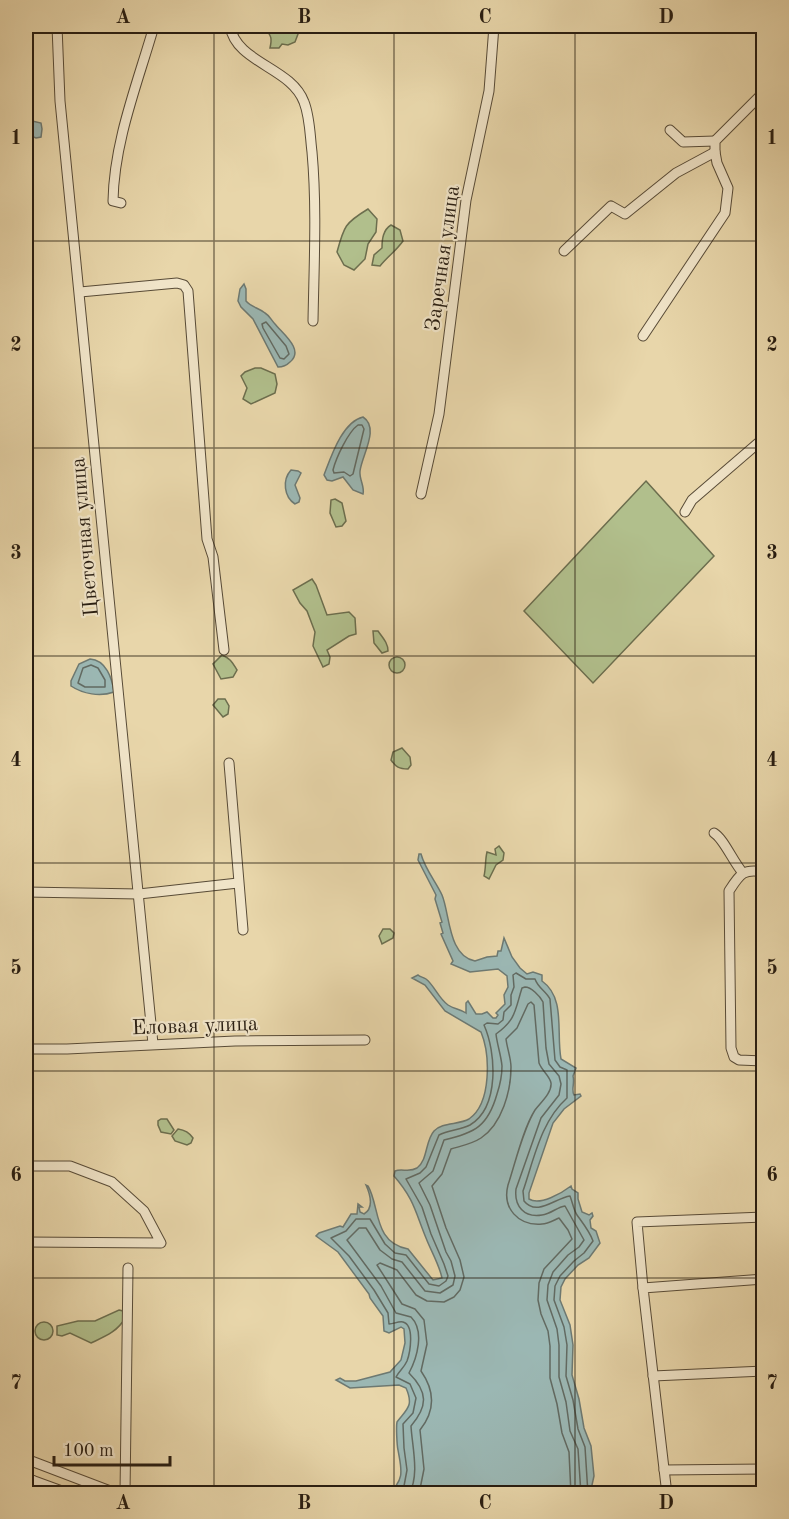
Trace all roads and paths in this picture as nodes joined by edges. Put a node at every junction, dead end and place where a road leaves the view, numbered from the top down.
1 (57, 26) edge
2 (154, 26) edge
3 (230, 26) edge
4 (494, 26) edge
5 (764, 92) edge
6 (670, 130) dead end
7 (715, 141) junction
8 (715, 152) junction
9 (121, 203) dead end
10 (564, 251) dead end
11 (80, 292) junction
12 (314, 321) dead end
13 (643, 336) dead end
14 (764, 438) edge
15 (421, 494) dead end
16 (685, 512) dead end
17 (224, 650) dead end
18 (230, 763) dead end
19 (714, 833) dead end
20 (764, 872) edge
21 (743, 873) junction
22 (238, 883) junction
23 (26, 892) edge
24 (139, 894) junction
25 (243, 930) dead end
26 (365, 1040) dead end
27 (153, 1044) junction
28 (26, 1049) edge
29 (764, 1061) edge
30 (26, 1166) edge
31 (764, 1216) edge
32 (26, 1242) edge
33 (128, 1268) dead end
34 (764, 1279) edge
35 (643, 1288) junction
36 (764, 1371) edge
37 (653, 1376) junction
38 (26, 1459) edge
39 (764, 1469) edge
40 (664, 1470) junction
41 (29, 1479) edge
42 (32, 1494) edge
43 (70, 1494) edge
44 (118, 1494) edge
45 (125, 1494) edge
46 (669, 1494) edge

1 - 11 street, Цветочная улица
2 - 9 street
3 - 12 street
4 - 15 street, Заречная улица
5 - 7 street
6 - 7 street
7 - 8 street
8 - 10 street
8 - 13 street
11 - 17 street
11 - 24 street, Цветочная улица
14 - 16 street
18 - 22 street
19 - 21 street
20 - 21 street
21 - 29 street
22 - 24 street
22 - 25 street
23 - 24 street
24 - 27 street, Цветочная улица
26 - 27 street, Еловая улица
27 - 28 street, Еловая улица
30 - 32 street
31 - 35 street
33 - 45 street
34 - 35 street
35 - 37 street
36 - 37 street
37 - 40 street
38 - 44 street
39 - 40 street
40 - 46 street
41 - 42 street
41 - 43 street

